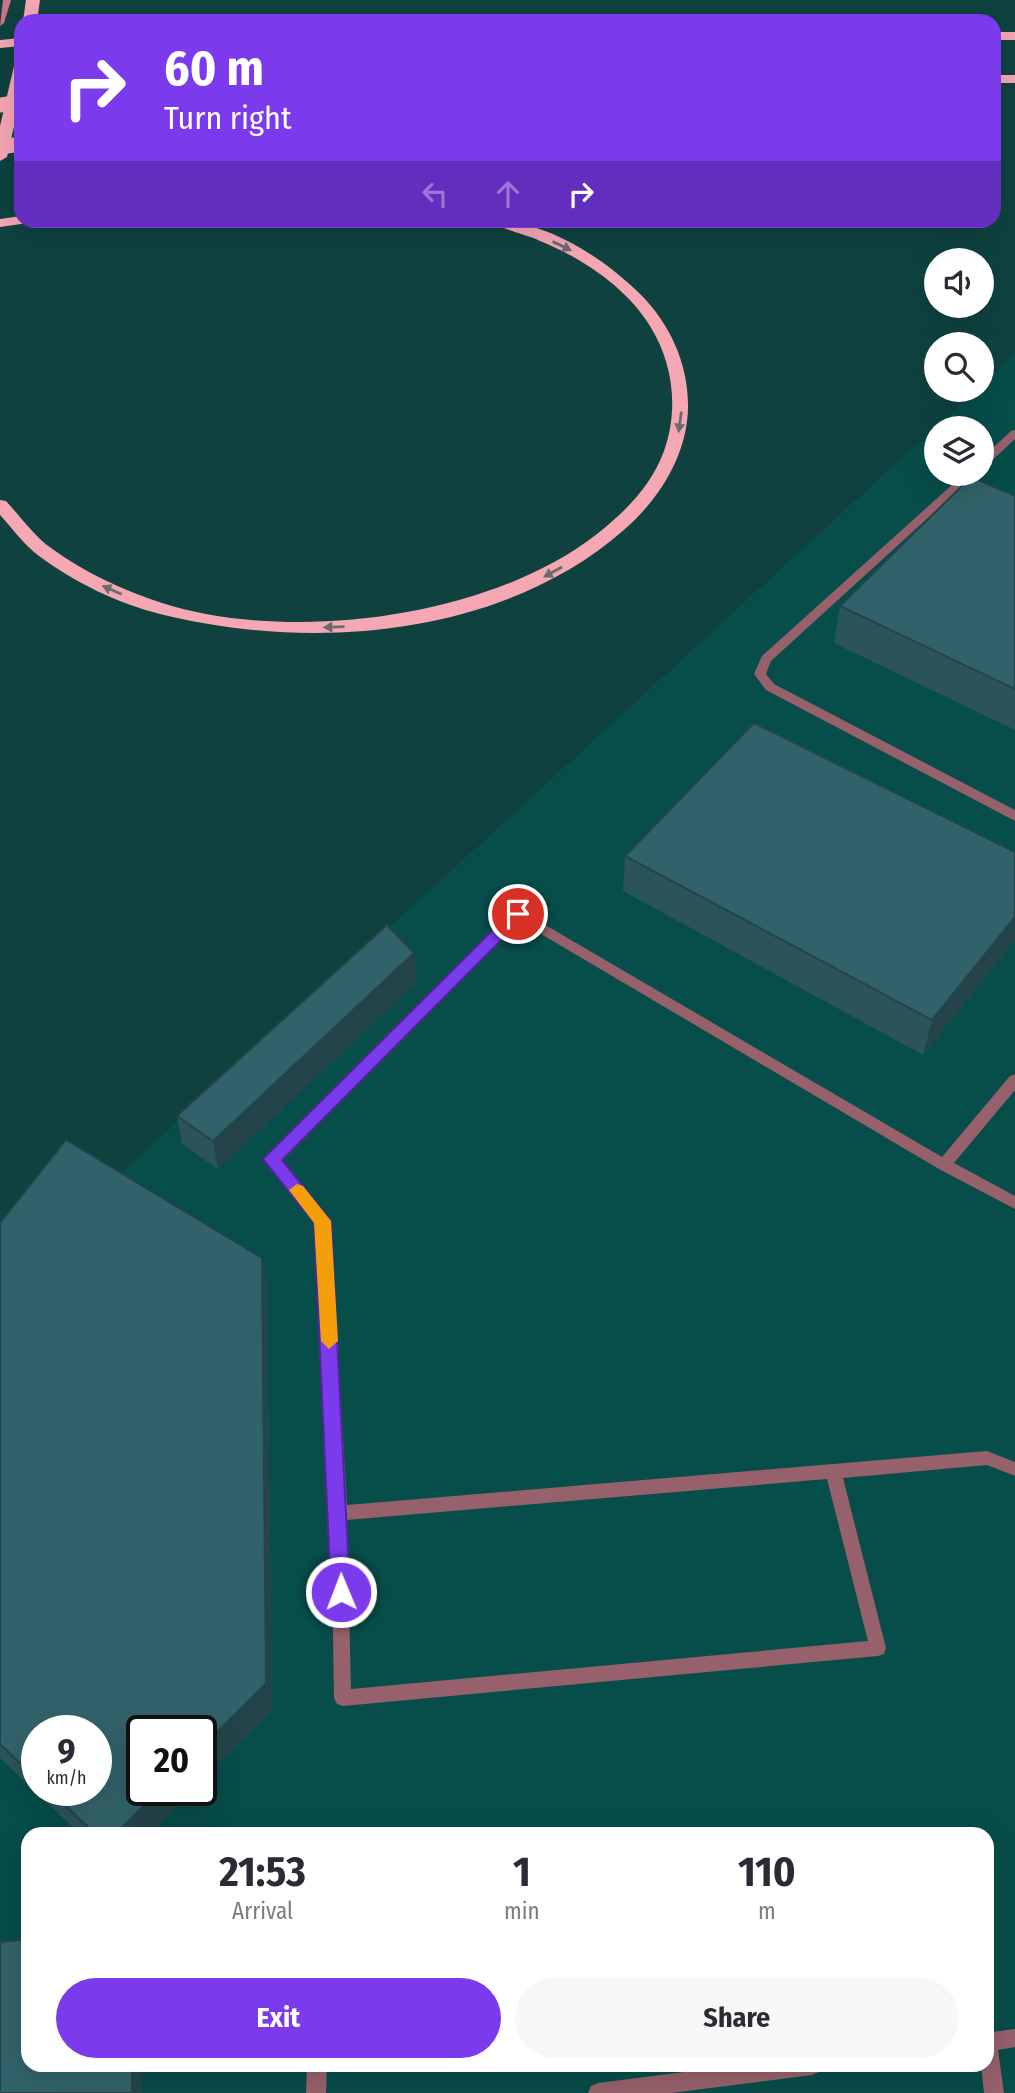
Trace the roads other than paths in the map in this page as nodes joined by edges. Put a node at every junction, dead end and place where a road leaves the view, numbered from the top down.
1 (7, 0) edge
2 (0, 23) edge
3 (14, 96) edge
4 (0, 157) edge
5 (517, 228) edge
6 (1015, 433) edge
7 (994, 453) edge
8 (964, 486) edge
9 (0, 505) edge
10 (1015, 816) edge
11 (1015, 1080) edge
12 (944, 1165) junction
13 (1015, 1203) edge
14 (1015, 1469) edge
15 (833, 1471) junction
16 (339, 1513) junction
17 (1015, 2038) edge
18 (994, 2040) edge
19 (317, 2072) edge
20 (758, 2072) edge
21 (991, 2072) edge
22 (316, 2093) edge
23 (598, 2093) edge
24 (994, 2093) edge

1 - 2 main road
3 - 4 highway
5 -> 9 highway
6 - 7 lane
8 - 10 lane
11 - 12 lane
12 - 13 lane
12 - 16 lane
14 - 15 lane
15 - 16 lane
15 - 16 lane
17 - 18 lane
19 - 22 lane
20 - 23 lane
21 - 24 lane

